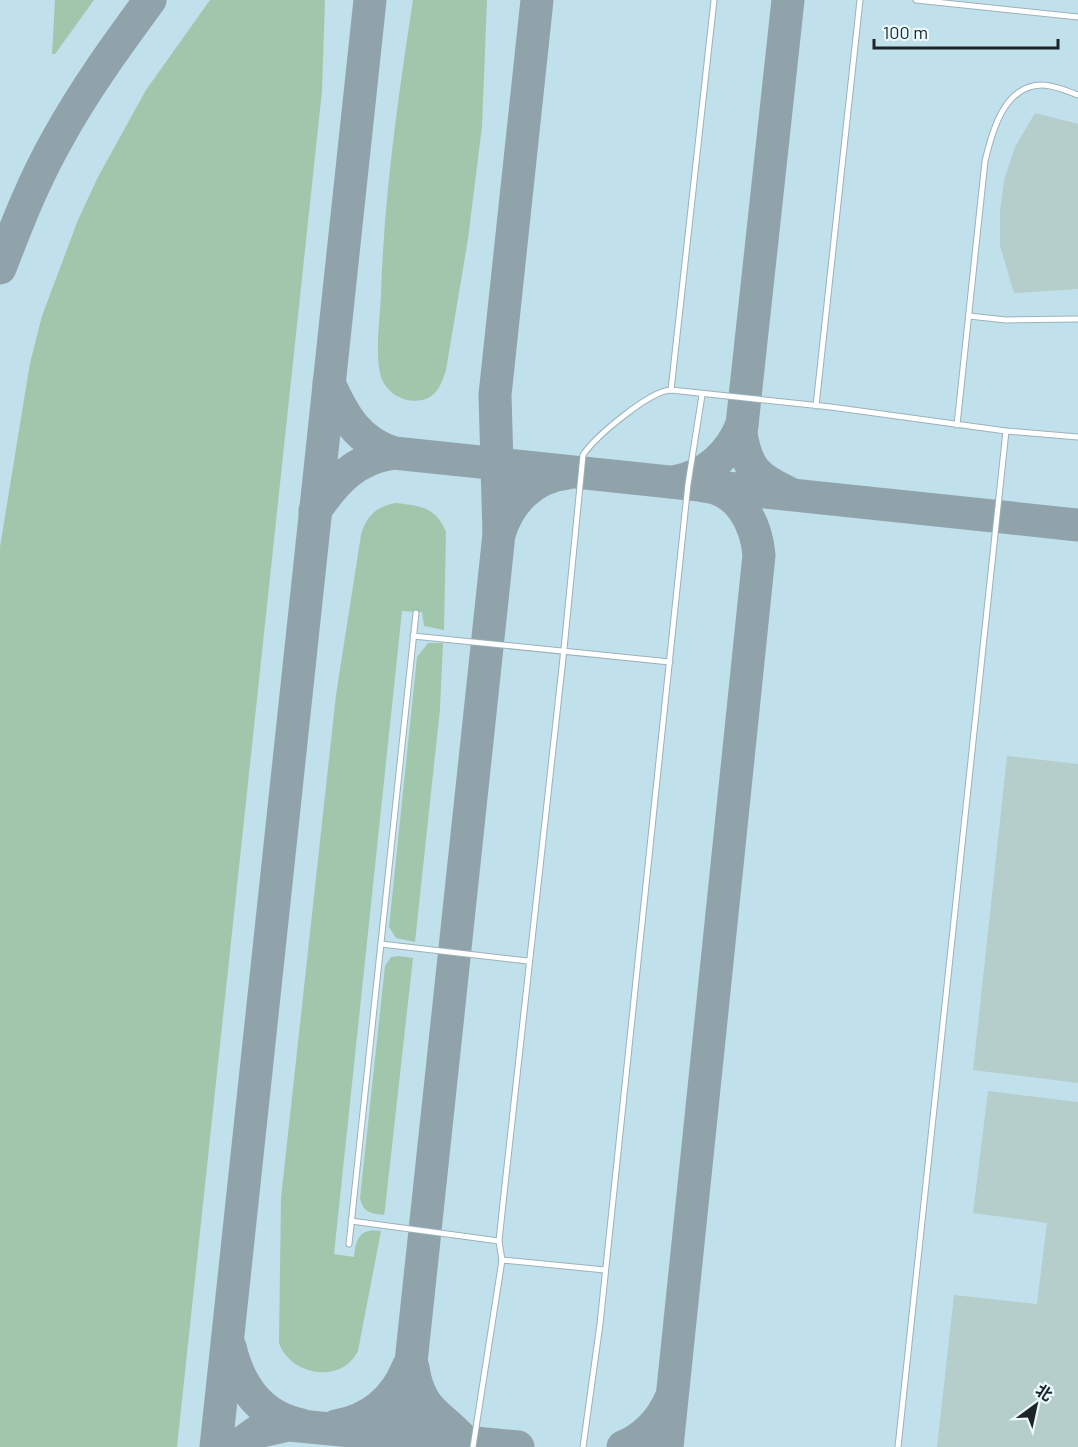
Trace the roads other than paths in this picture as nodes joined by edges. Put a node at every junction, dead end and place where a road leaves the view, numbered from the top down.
1 (714, 0) edge
2 (860, 0) edge
3 (916, 0) edge
4 (1078, 17) edge
5 (1078, 94) edge
6 (969, 316) junction
7 (1078, 319) edge
8 (671, 390) junction
9 (702, 395) junction
10 (816, 406) junction
11 (957, 425) junction
12 (1006, 431) junction
13 (1078, 437) edge
14 (416, 613) dead end
15 (413, 636) junction
16 (564, 650) junction
17 (670, 662) junction
18 (381, 944) junction
19 (528, 961) junction
20 (351, 1221) junction
21 (499, 1241) junction
22 (349, 1244) dead end
23 (502, 1260) junction
24 (605, 1270) junction
25 (473, 1447) edge
26 (583, 1447) edge
27 (898, 1447) edge

1 - 8 lane
2 - 10 lane
3 - 4 lane
5 - 6 lane
6 - 7 lane
6 - 11 lane
8 - 9 lane
8 - 16 lane
9 - 10 lane
9 - 17 lane
10 - 11 lane
11 - 12 lane
12 - 13 lane
12 - 27 lane
14 - 15 lane
15 - 16 lane
15 - 18 lane
16 - 17 lane
16 - 19 lane
17 - 24 lane
18 - 19 lane
18 - 20 lane
19 - 21 lane
20 - 21 lane
20 - 22 lane
21 - 23 lane
23 - 24 lane
23 - 25 lane
24 - 26 lane

